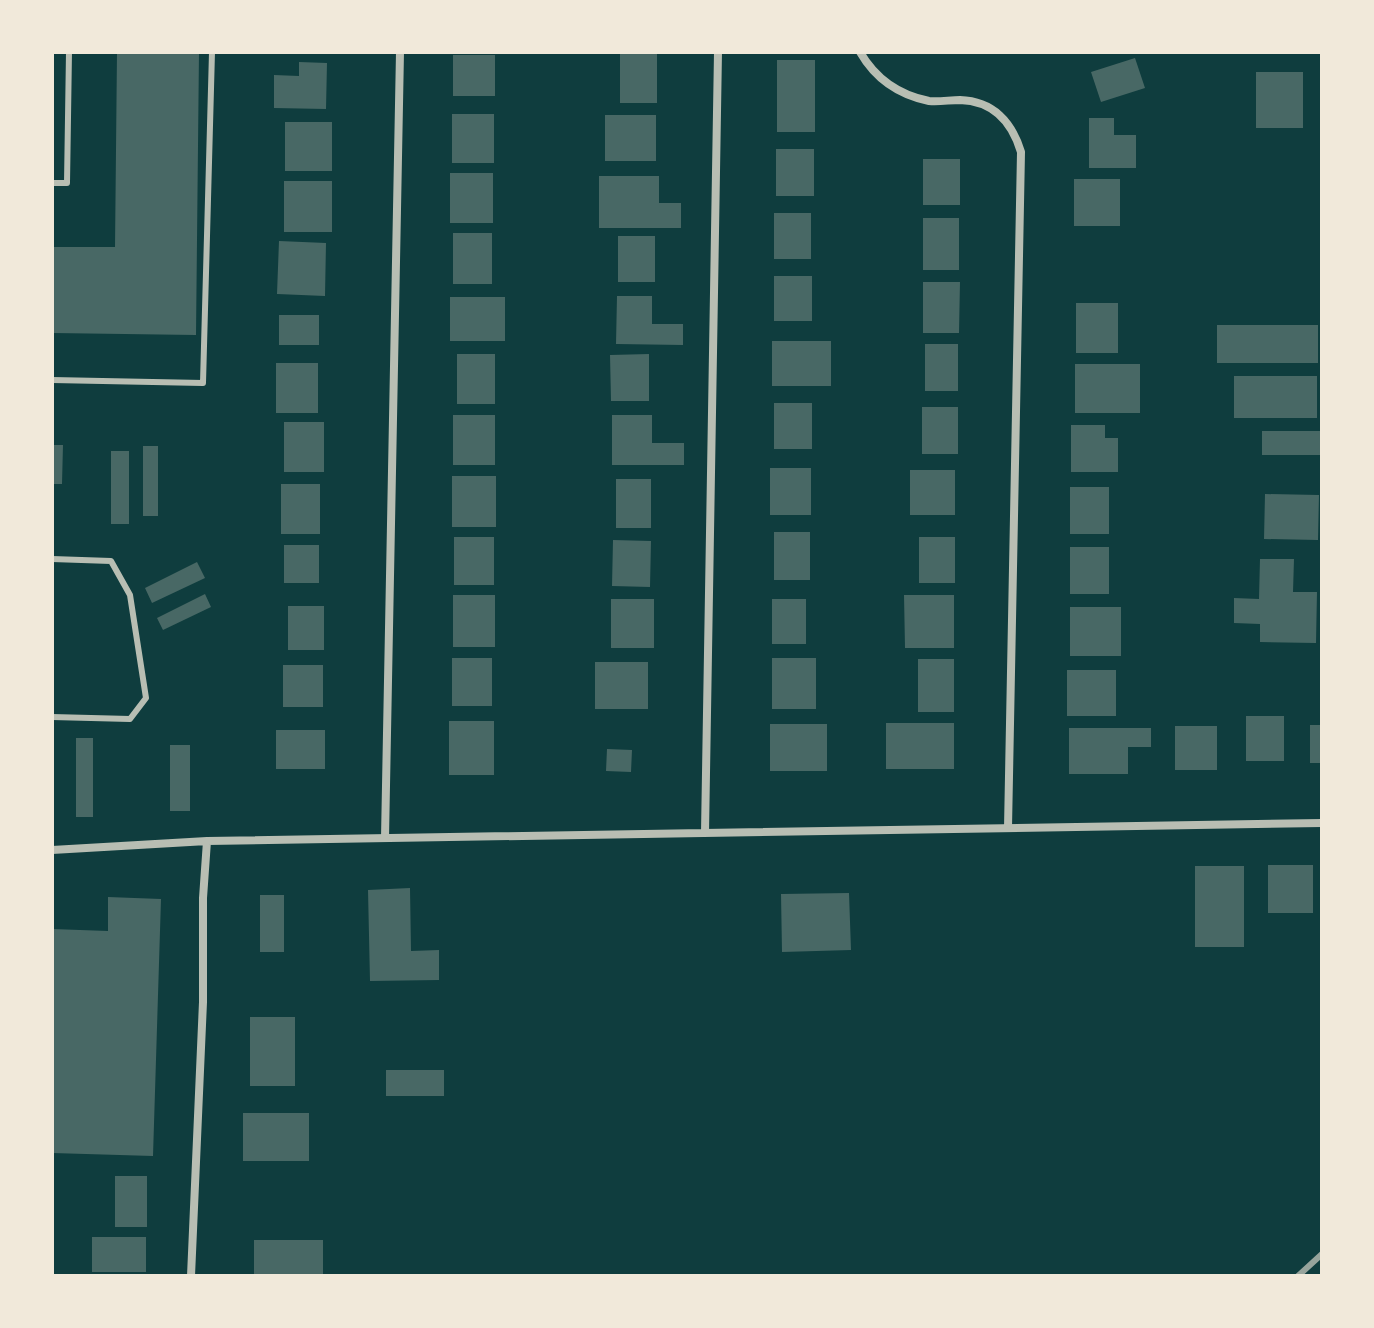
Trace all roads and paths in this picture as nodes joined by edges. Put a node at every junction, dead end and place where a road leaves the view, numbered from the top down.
1 (69, 52) edge
2 (212, 52) edge
3 (400, 52) edge
4 (718, 52) edge
5 (860, 52) edge
6 (52, 183) edge
7 (52, 380) edge
8 (52, 559) edge
9 (52, 717) edge
10 (1322, 823) edge
11 (1008, 828) junction
12 (705, 833) junction
13 (385, 838) junction
14 (207, 841) junction
15 (52, 850) edge
16 (191, 1276) edge

1 - 6 lane
2 - 7 lane
3 - 13 street
4 - 12 street
5 - 11 street
8 - 9 lane
10 - 11 street
11 - 12 street
12 - 13 street
13 - 14 street
14 - 15 street
14 - 16 street

